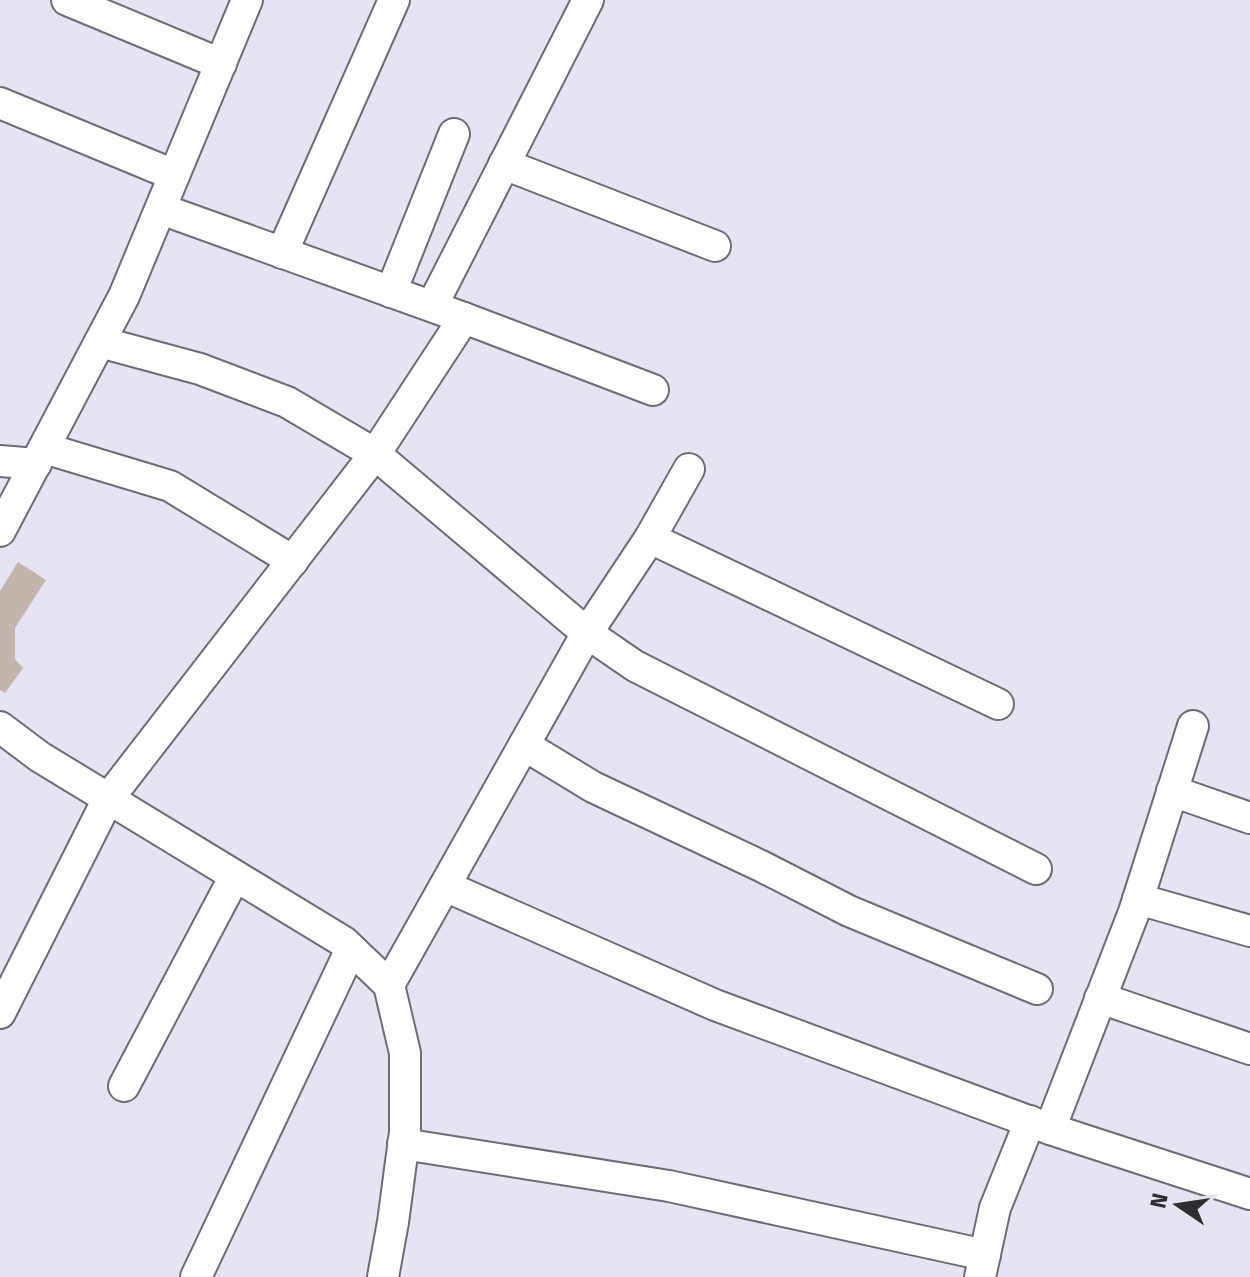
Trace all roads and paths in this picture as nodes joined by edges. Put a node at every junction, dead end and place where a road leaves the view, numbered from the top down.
1 (67, 0) edge
2 (247, 0) edge
3 (394, 0) edge
4 (575, 4) edge
5 (221, 64) junction
6 (0, 103) edge
7 (454, 134) dead end
8 (504, 164) junction
9 (174, 175) junction
10 (161, 209) junction
11 (715, 246) dead end
12 (282, 253) junction
13 (391, 292) junction
14 (432, 306) junction
15 (464, 318) junction
16 (100, 342) junction
17 (653, 390) dead end
18 (375, 454) junction
19 (40, 456) junction
20 (0, 461) edge
21 (689, 469) dead end
22 (0, 531) edge
23 (650, 538) junction
24 (293, 561) junction
25 (587, 633) junction
26 (998, 704) dead end
27 (1193, 726) dead end
28 (0, 727) edge
29 (524, 745) junction
30 (1172, 791) junction
31 (108, 799) junction
32 (1250, 818) edge
33 (1036, 869) dead end
34 (235, 876) junction
35 (445, 886) junction
36 (1138, 899) junction
37 (1250, 931) edge
38 (351, 949) junction
39 (389, 985) junction
40 (1037, 989) dead end
41 (1100, 998) junction
42 (0, 1013) edge
43 (1250, 1049) edge
44 (124, 1086) dead end
45 (1040, 1125) junction
46 (403, 1144) junction
47 (1250, 1194) edge
48 (982, 1266) edge
49 (389, 1276) edge
50 (196, 1277) edge

1 - 5 street
2 - 5 street
3 - 12 street
4 - 8 street
5 - 9 street
6 - 9 street
7 - 13 street
8 - 11 street
8 - 14 street
9 - 10 street
10 - 12 street
10 - 16 street
12 - 13 street
13 - 14 street
14 - 15 street
15 - 17 street
15 - 18 street
16 - 18 street
16 - 19 street
18 - 24 street
18 - 25 street
19 - 20 street
19 - 22 street
19 - 24 street
21 - 23 street
23 - 25 street
23 - 26 street
24 - 31 street
25 - 29 street
25 - 33 street
27 - 30 street
28 - 31 street
29 - 35 street
29 - 40 street
30 - 32 street
30 - 36 street
31 - 34 street
31 - 42 street
34 - 38 street
34 - 44 street
35 - 39 street
35 - 45 street
36 - 37 street
36 - 41 street
38 - 39 street
38 - 50 street
39 - 46 street
41 - 43 street
41 - 45 street
45 - 47 street
45 - 48 street
46 - 48 street
46 - 49 street

